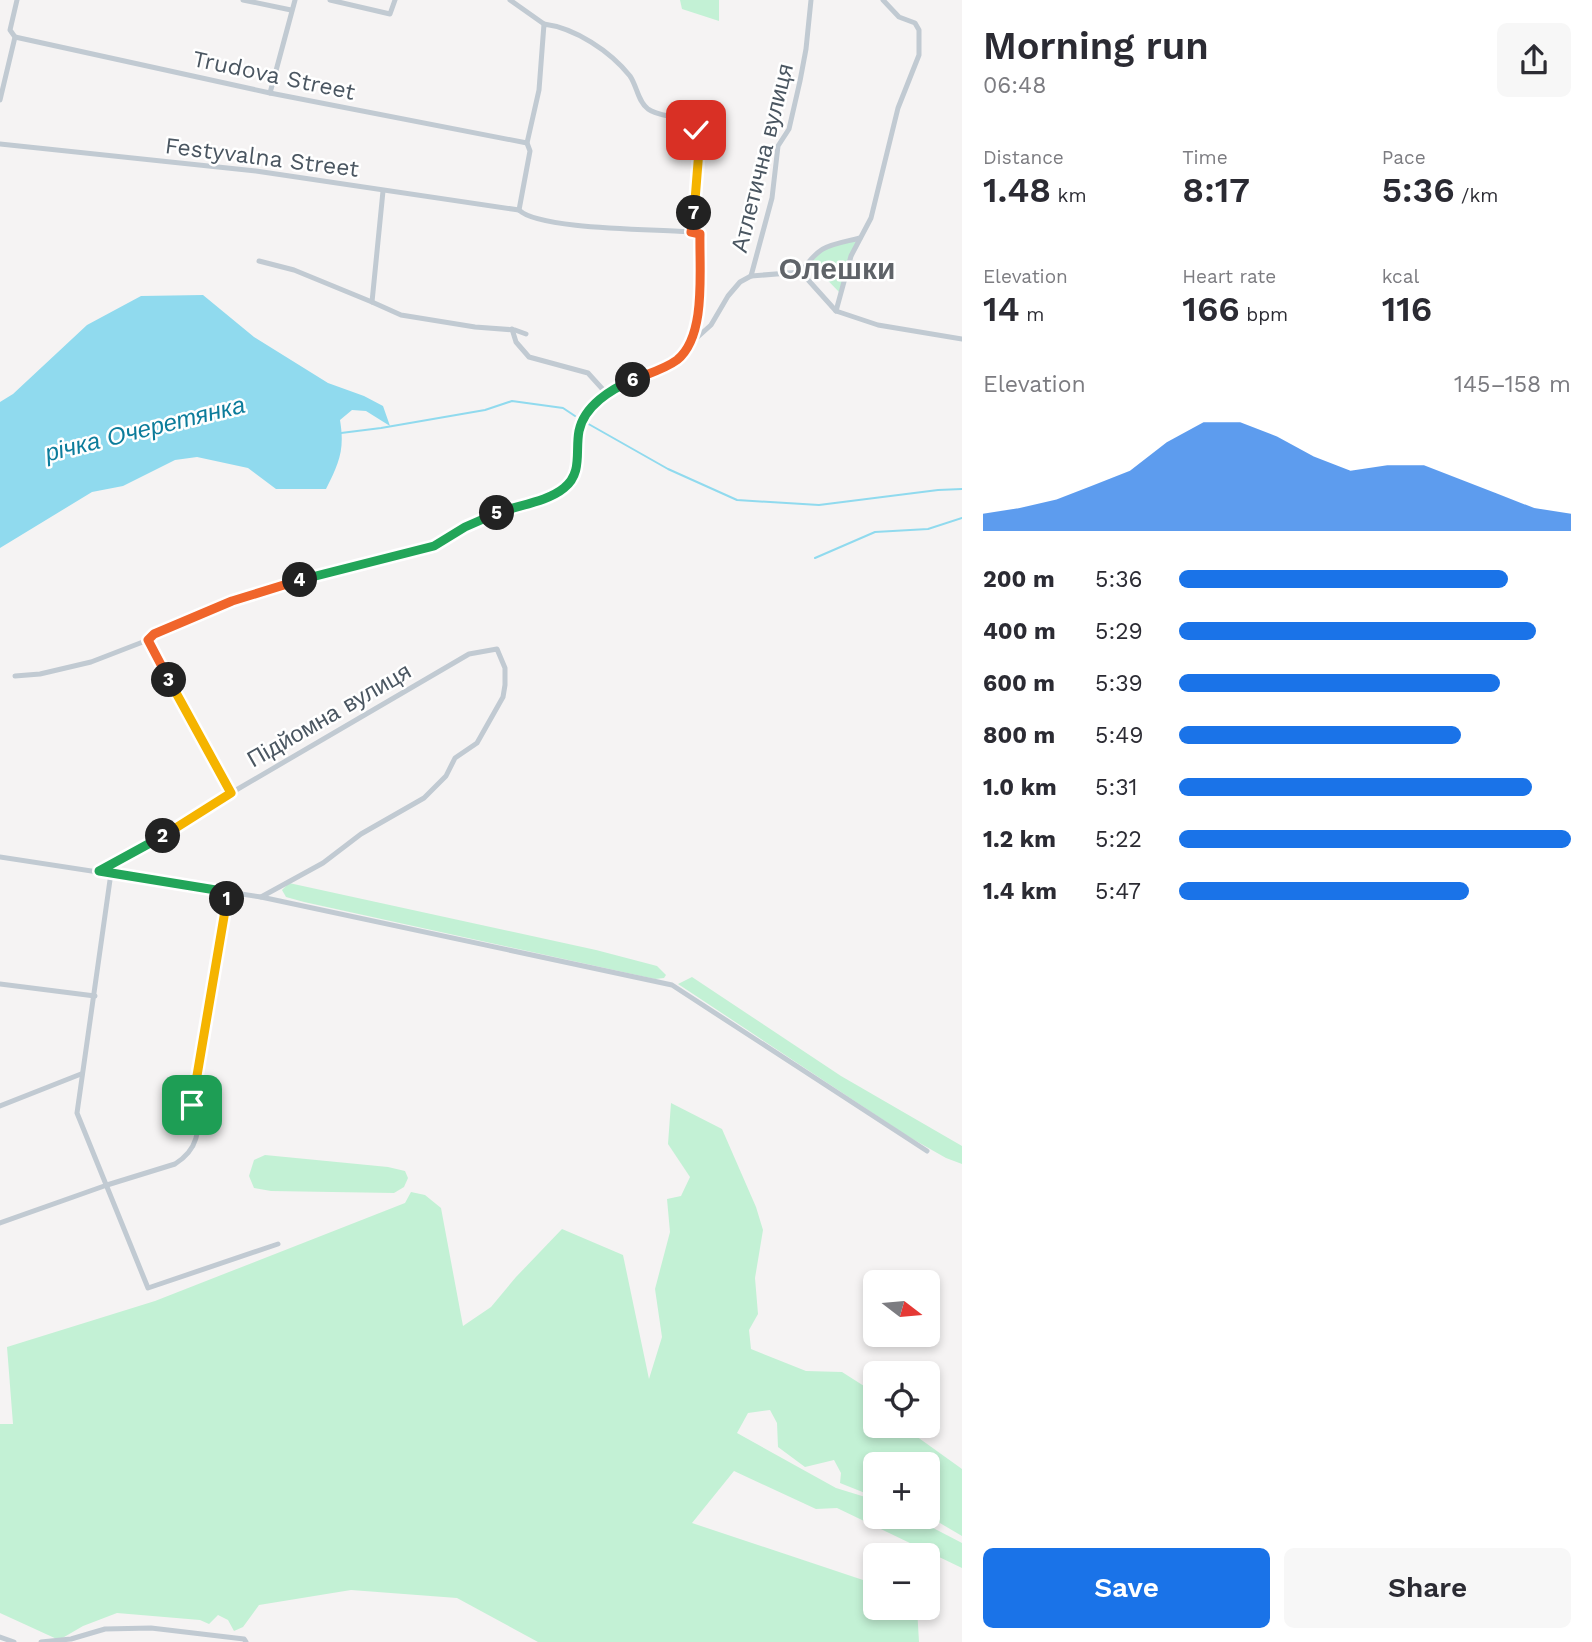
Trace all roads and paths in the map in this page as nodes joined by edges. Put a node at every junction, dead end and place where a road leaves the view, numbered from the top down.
1 (17, 0) edge
2 (243, 0) edge
3 (295, 0) edge
4 (330, 0) edge
5 (395, 0) edge
6 (510, 0) edge
7 (811, 0) edge
8 (883, 0) edge
9 (291, 10) junction
10 (544, 24) junction
11 (15, 37) junction
12 (270, 93) junction
13 (0, 100) edge
14 (527, 143) junction
15 (0, 144) edge
16 (383, 191) junction
17 (519, 210) junction
18 (691, 232) junction
19 (860, 238) junction
20 (259, 261) dead end
21 (801, 272) junction
22 (751, 276) junction
23 (372, 302) junction
24 (836, 312) junction
25 (512, 329) junction
26 (526, 334) dead end
27 (962, 339) edge
28 (691, 343) junction
29 (607, 394) junction
30 (148, 640) junction
31 (15, 676) dead end
32 (231, 793) junction
33 (0, 857) edge
34 (99, 871) junction
35 (111, 873) junction
36 (228, 892) junction
37 (261, 897) junction
38 (0, 984) edge
39 (94, 996) junction
40 (82, 1074) junction
41 (0, 1106) edge
42 (927, 1151) dead end
43 (107, 1185) junction
44 (0, 1223) edge
45 (278, 1244) dead end
46 (0, 1637) edge
47 (14, 1642) edge
48 (41, 1642) edge
49 (246, 1642) edge

1 - 11 street
2 - 9 street
3 - 9 street
4 - 5 street
6 - 10 street
7 - 22 street, Атлетична вулиця
8 - 19 street
9 - 12 street
10 - 14 street
10 - 18 street
11 - 12 street, Trudova Street
11 - 13 street
12 - 14 street, Trudova Street
14 - 17 street
15 - 16 street, Festyvalna Street
16 - 17 street, Festyvalna Street
16 - 23 street
17 - 18 street, Festyvalna Street
18 - 28 street
19 - 21 street
19 - 24 street
20 - 23 street
21 - 22 street
21 - 24 street
22 - 28 street, Атлетична вулиця
23 - 25 street
24 - 27 street
25 - 26 street
25 - 29 street
28 - 29 street, Атлетична вулиця
29 - 30 street, Атлетична вулиця
30 - 31 street, Атлетична вулиця
30 - 32 street
32 - 34 street, Підйомна вулиця
32 - 37 street, Підйомна вулиця
33 - 34 street
34 - 35 street
35 - 36 street
35 - 39 street
36 - 37 street
36 - 43 street
37 - 42 street
38 - 39 street
39 - 40 street
40 - 41 street
40 - 43 street
43 - 44 street
43 - 45 street
46 - 47 street
48 - 49 street

